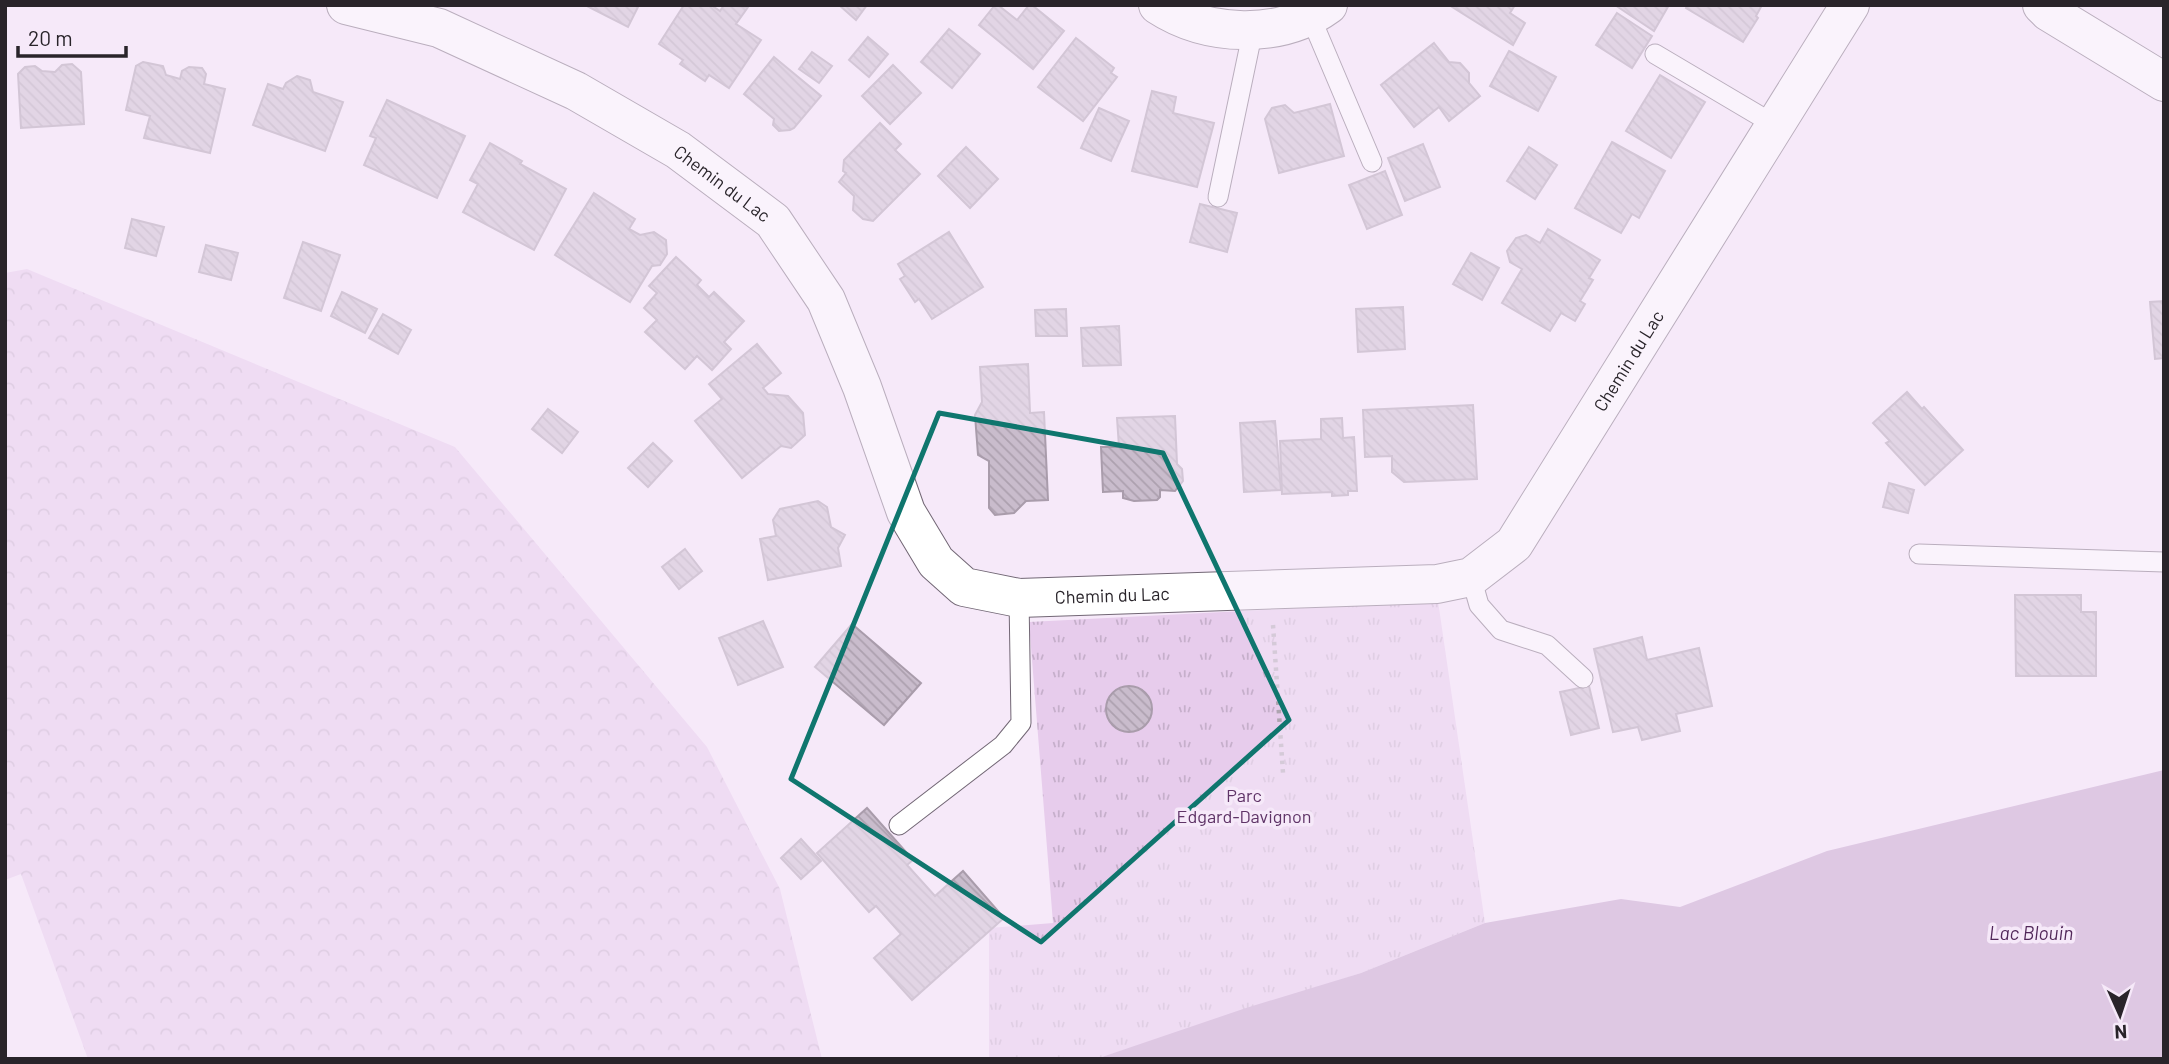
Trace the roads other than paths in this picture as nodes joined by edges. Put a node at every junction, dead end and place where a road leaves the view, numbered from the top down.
1 (346, 5) edge
2 (1158, 5) edge
3 (1850, 5) edge
4 (2042, 5) edge
5 (1320, 11) edge
6 (1253, 30) junction
7 (1655, 54) dead end
8 (2164, 82) edge
9 (1775, 125) junction
10 (1372, 162) dead end
11 (1218, 197) dead end
12 (1919, 554) dead end
13 (2164, 562) edge
14 (1471, 577) junction
15 (1019, 598) junction
16 (1583, 678) dead end
17 (899, 825) dead end

1 - 15 street, Chemin du Lac
2 - 6 street
3 - 9 street, Chemin du Lac
4 - 8 street
5 - 6 street
5 - 10 lane
6 - 11 lane
7 - 9 lane
9 - 14 street, Chemin du Lac
12 - 13 lane
14 - 15 street, Chemin du Lac
14 - 16 lane
15 - 17 lane

